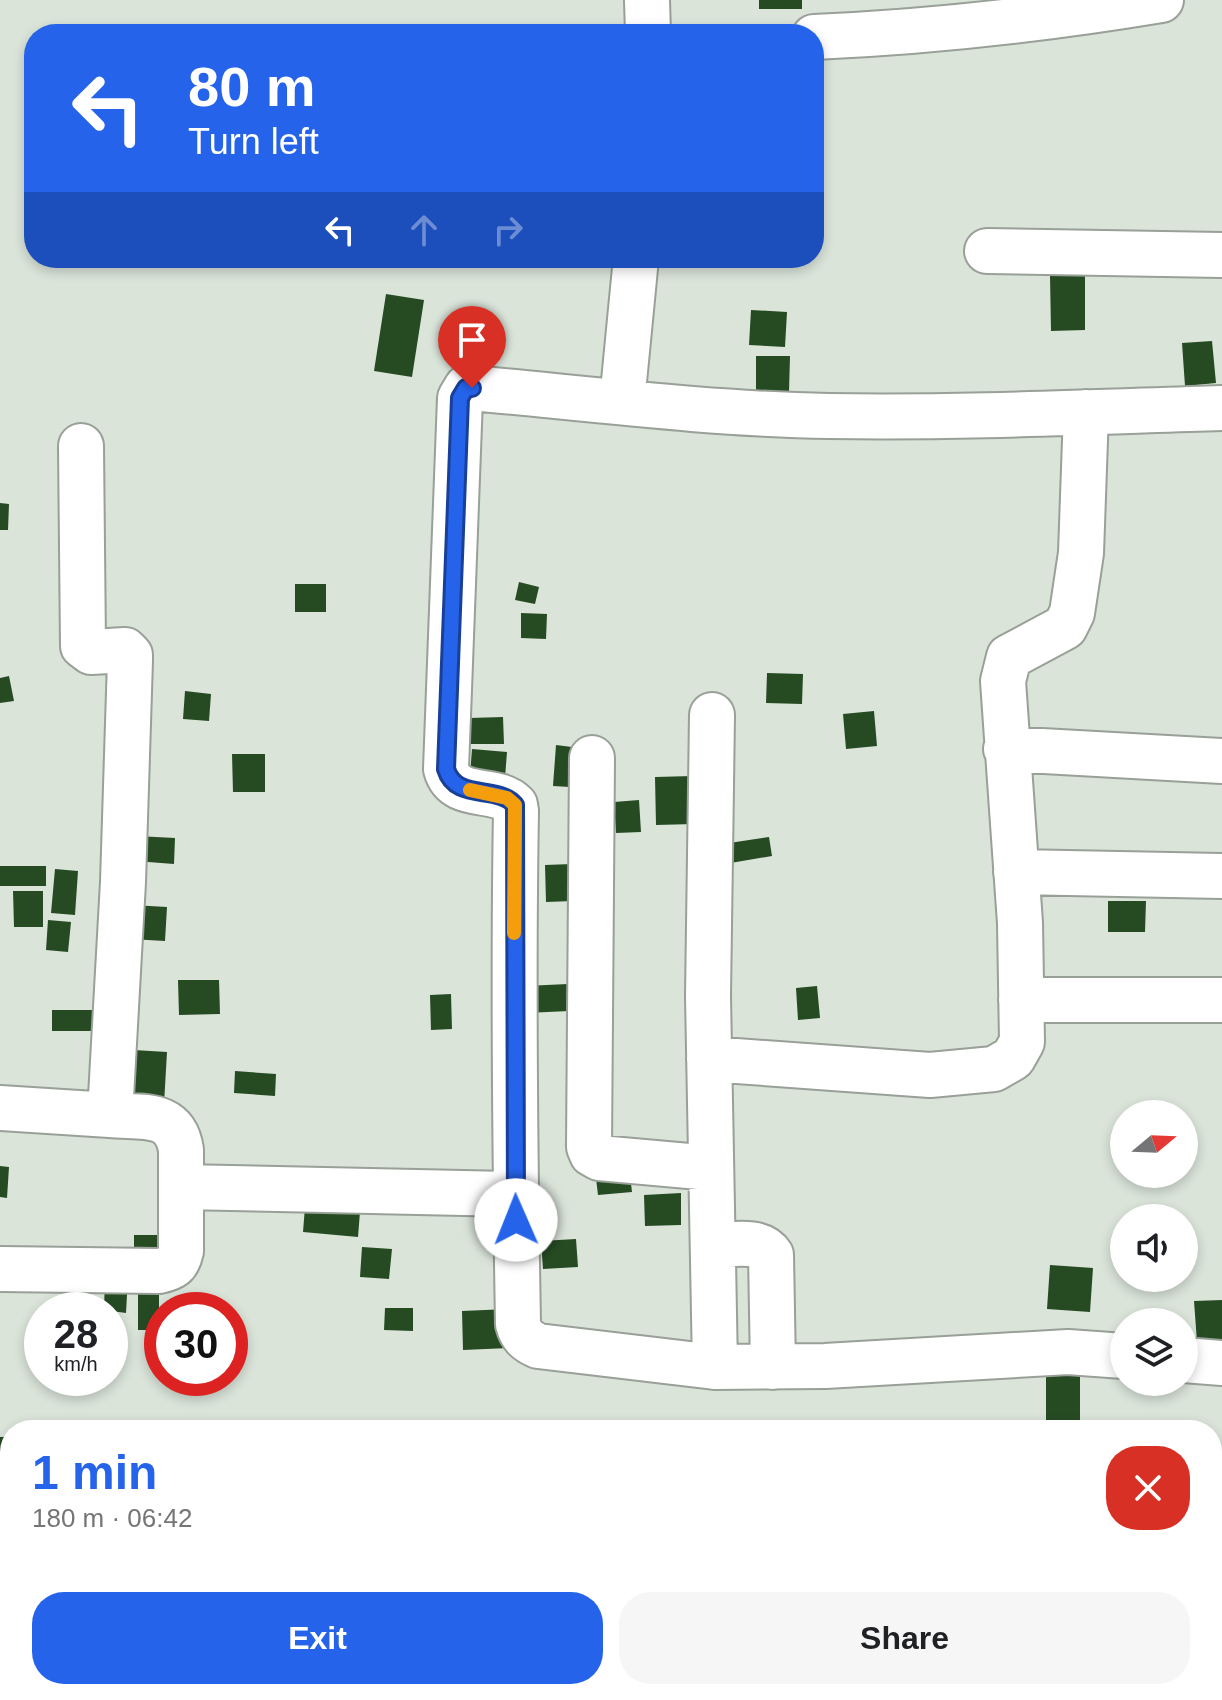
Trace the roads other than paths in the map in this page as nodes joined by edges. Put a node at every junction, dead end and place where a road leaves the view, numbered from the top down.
1 (647, 0) edge
2 (1161, 0) edge
3 (648, 24) edge
4 (824, 37) edge
5 (987, 251) dead end
6 (1222, 255) edge
7 (635, 268) edge
8 (622, 402) junction
9 (1222, 408) edge
10 (1086, 412) junction
11 (81, 446) dead end
12 (712, 715) dead end
13 (1006, 749) junction
14 (592, 758) dead end
15 (1222, 761) edge
16 (1016, 872) junction
17 (1222, 876) edge
18 (1021, 1000) junction
19 (1222, 1000) edge
20 (709, 1059) junction
21 (0, 1108) edge
22 (110, 1115) junction
23 (711, 1168) junction
24 (181, 1187) junction
25 (515, 1194) junction
26 (713, 1245) junction
27 (0, 1269) edge
28 (1110, 1355) edge
29 (1198, 1361) edge
30 (1222, 1363) edge
31 (715, 1367) junction
32 (773, 1367) junction

1 - 3 street
2 - 4 street
5 - 6 street
7 - 8 street
8 - 10 street
8 - 25 street
9 - 10 street
10 - 13 street
11 - 22 street
12 - 20 street
13 - 15 street
13 - 16 street
14 - 23 street
16 - 17 street
16 - 18 street
18 - 19 street
18 - 20 street
20 - 23 street
21 - 22 street
22 - 24 street
23 - 26 street
24 - 25 street
24 - 27 street
25 - 31 street
26 - 31 street
26 - 32 street
28 - 32 street
29 - 30 street
31 - 32 street

